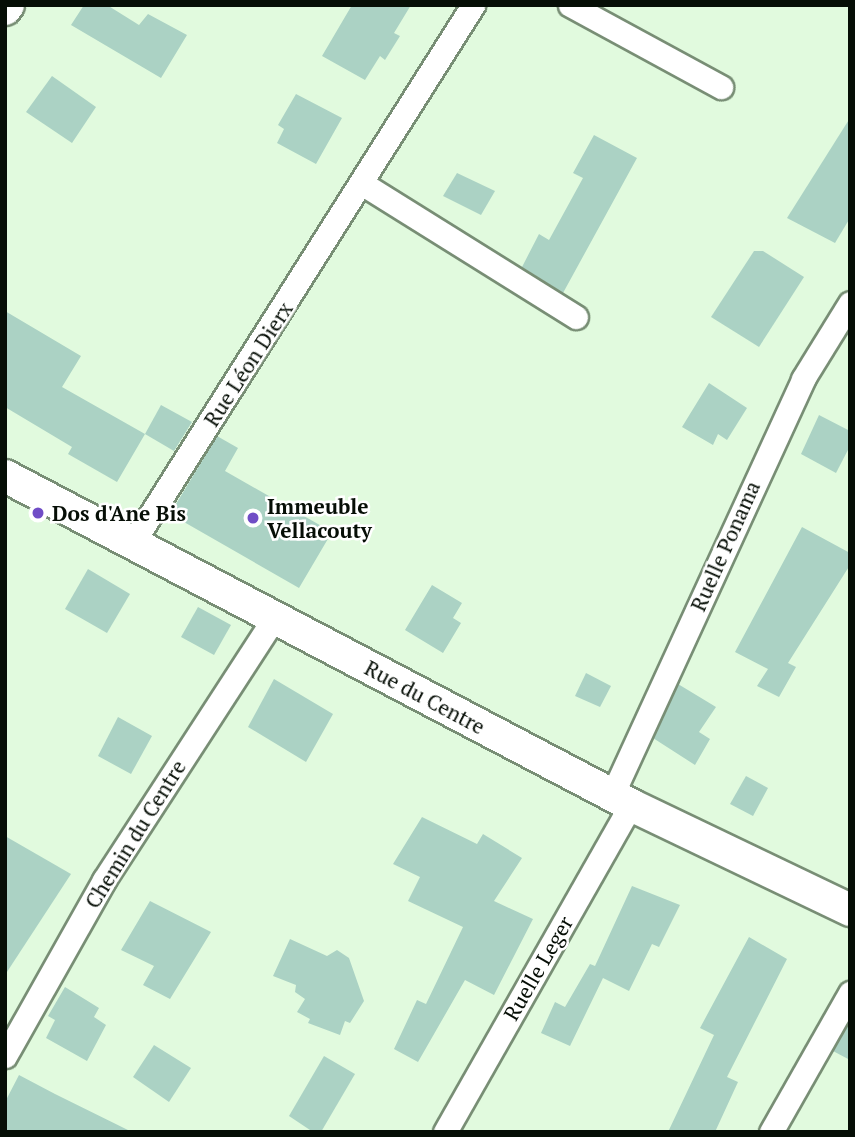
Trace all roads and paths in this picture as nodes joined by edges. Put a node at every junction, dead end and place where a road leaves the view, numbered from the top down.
1 (473, 5) edge
2 (570, 5) edge
3 (721, 87) dead end
4 (363, 184) junction
5 (850, 303) edge
6 (576, 317) dead end
7 (5, 476) edge
8 (132, 544) junction
9 (274, 618) junction
10 (621, 800) junction
11 (850, 910) edge
12 (850, 993) edge
13 (5, 1056) edge
14 (445, 1132) edge
15 (771, 1132) edge

1 - 4 street, Rue Léon Dierx
2 - 3 street
4 - 6 street
4 - 8 street, Rue Léon Dierx
5 - 10 street, Ruelle Ponama
7 - 8 street, Rue du Centre
8 - 9 street, Rue du Centre
9 - 10 street, Rue du Centre
9 - 13 street, Chemin du Centre
10 - 11 street, Rue du Centre
10 - 14 street, Ruelle Leger
12 - 15 street

